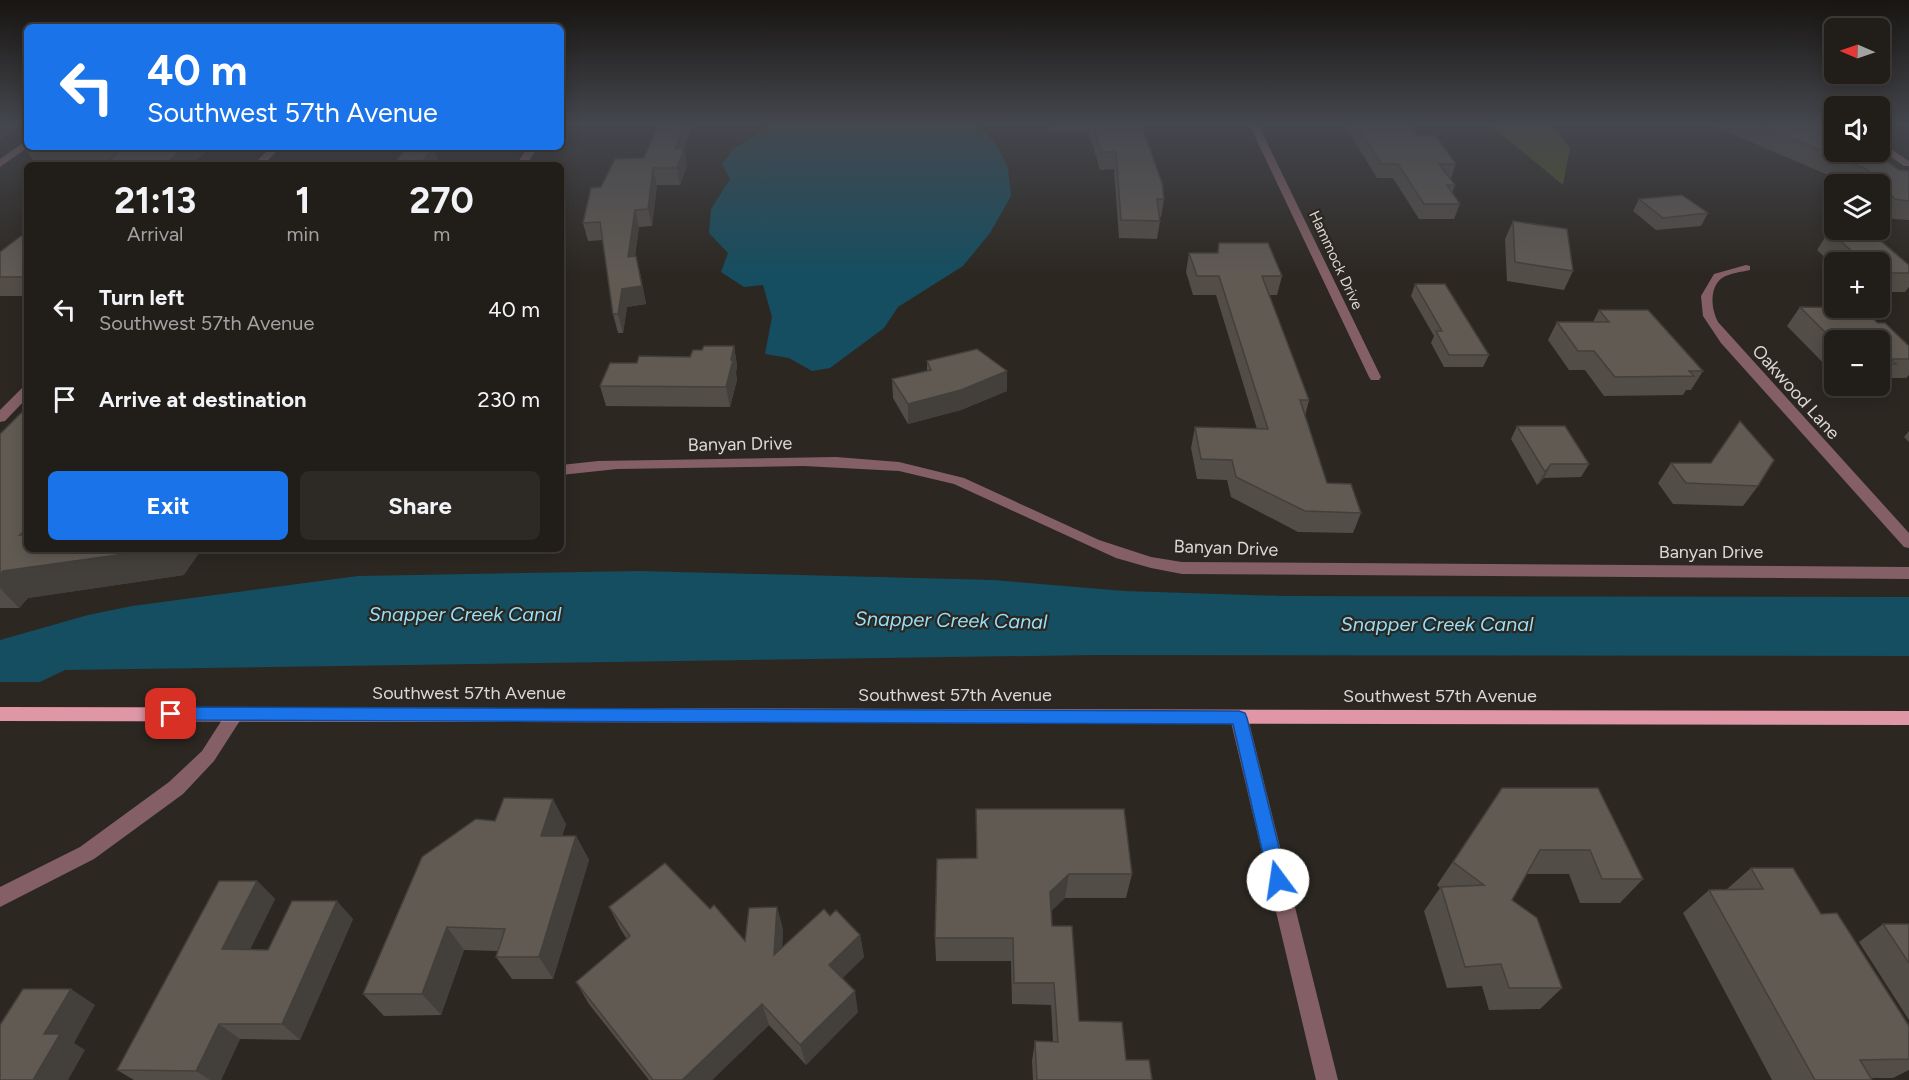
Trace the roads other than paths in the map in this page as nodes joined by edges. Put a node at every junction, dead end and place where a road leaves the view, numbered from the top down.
1 (1277, 174) edge
2 (1746, 268) dead end
3 (1375, 377) dead end
4 (24, 394) edge
5 (0, 417) edge
6 (564, 470) edge
7 (1909, 543) edge
8 (1909, 573) edge
9 (0, 714) edge
10 (236, 714) junction
11 (1239, 718) junction
12 (1909, 718) edge
13 (0, 897) edge
14 (1327, 1080) edge

1 - 3 street, Hammock Drive
2 - 7 street, Oakwood Lane
4 - 5 street
6 - 8 street, Banyan Drive
9 - 10 main road, Southwest 57th Avenue
10 - 11 main road, Southwest 57th Avenue
10 - 13 street
11 - 12 main road, Southwest 57th Avenue
11 - 14 street

